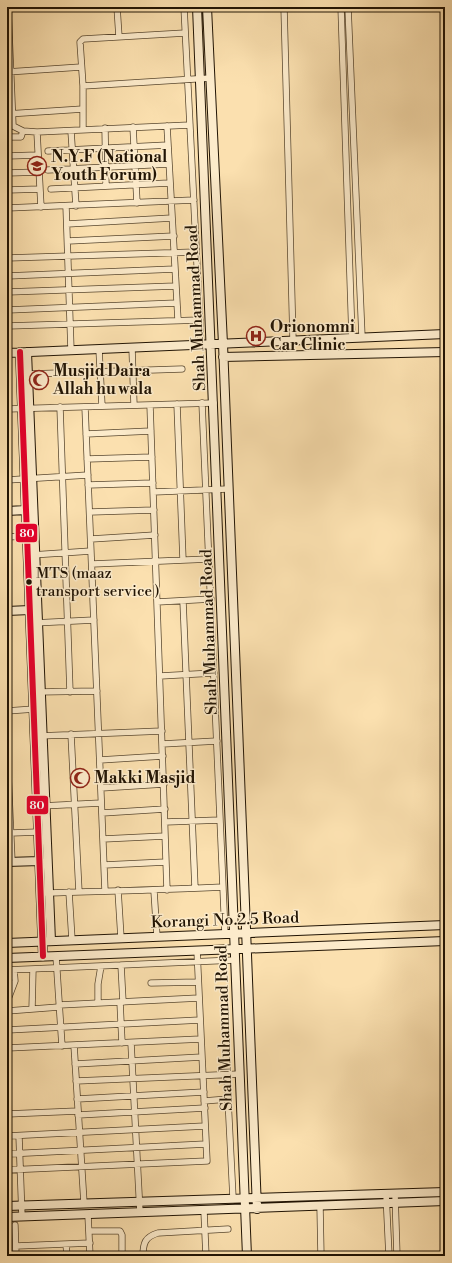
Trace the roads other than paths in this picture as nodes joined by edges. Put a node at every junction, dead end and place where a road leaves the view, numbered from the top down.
1 (8, 7) edge
2 (117, 7) edge
3 (184, 7) edge
4 (198, 7) edge
5 (207, 7) edge
6 (284, 7) edge
7 (341, 7) edge
8 (348, 7) edge
9 (185, 33) junction
10 (119, 37) junction
11 (81, 67) junction
12 (9, 72) edge
13 (211, 78) junction
14 (188, 79) junction
15 (201, 79) junction
16 (83, 86) junction
17 (83, 109) junction
18 (9, 114) edge
19 (190, 125) junction
20 (167, 126) junction
21 (133, 127) junction
22 (105, 128) junction
23 (83, 130) junction
24 (23, 131) junction
25 (71, 131) junction
26 (37, 132) junction
27 (7, 137) edge
28 (168, 145) junction
29 (134, 146) junction
30 (105, 148) junction
31 (72, 150) junction
32 (48, 152) dead end
33 (38, 155) junction
34 (7, 156) edge
35 (169, 164) junction
36 (135, 166) junction
37 (106, 167) junction
38 (73, 169) junction
39 (48, 170) dead end
40 (39, 172) junction
41 (7, 173) edge
42 (347, 180) junction
43 (355, 180) junction
44 (169, 183) junction
45 (136, 185) junction
46 (106, 186) junction
47 (74, 188) junction
48 (40, 189) junction
49 (51, 189) dead end
50 (7, 190) edge
51 (194, 200) junction
52 (172, 201) junction
53 (137, 203) junction
54 (66, 206) junction
55 (76, 206) junction
56 (7, 208) edge
57 (42, 208) junction
58 (172, 218) junction
59 (67, 224) junction
60 (174, 236) junction
61 (68, 241) junction
62 (196, 252) junction
63 (175, 253) junction
64 (69, 257) junction
65 (7, 258) edge
66 (175, 269) junction
67 (69, 273) junction
68 (7, 276) edge
69 (360, 283) junction
70 (350, 284) junction
71 (176, 286) junction
72 (70, 290) junction
73 (7, 292) edge
74 (177, 303) junction
75 (70, 307) junction
76 (7, 310) edge
77 (178, 320) junction
78 (200, 320) junction
79 (71, 324) junction
80 (7, 326) edge
81 (445, 334) edge
82 (362, 337) junction
83 (352, 338) junction
84 (293, 340) junction
85 (201, 344) junction
86 (212, 344) junction
87 (222, 344) junction
88 (132, 348) junction
89 (99, 349) junction
90 (71, 350) junction
91 (24, 352) junction
92 (445, 352) edge
93 (7, 353) edge
94 (223, 357) junction
95 (182, 369) dead end
96 (133, 370) junction
97 (100, 371) junction
98 (28, 374) junction
99 (214, 403) junction
100 (177, 404) junction
101 (202, 404) junction
102 (134, 405) junction
103 (150, 405) junction
104 (85, 406) junction
105 (102, 406) junction
106 (60, 407) junction
107 (26, 408) junction
108 (7, 409) edge
109 (151, 431) junction
110 (86, 434) junction
111 (152, 457) junction
112 (88, 459) junction
113 (88, 475) junction
114 (63, 476) junction
115 (29, 478) junction
116 (7, 480) edge
117 (153, 483) junction
118 (88, 485) junction
119 (228, 489) junction
120 (206, 490) junction
121 (217, 490) junction
122 (180, 491) junction
123 (153, 492) junction
124 (26, 510) junction
125 (154, 510) junction
126 (7, 511) edge
127 (90, 512) junction
128 (155, 535) junction
129 (27, 536) junction
130 (7, 537) edge
131 (91, 539) junction
132 (91, 551) junction
133 (66, 553) junction
134 (37, 555) junction
135 (28, 556) junction
136 (209, 559) junction
137 (183, 560) junction
138 (156, 561) junction
139 (92, 564) junction
140 (211, 599) junction
141 (183, 601) junction
142 (157, 602) junction
143 (30, 610) junction
144 (7, 611) edge
145 (94, 620) junction
146 (68, 621) junction
147 (35, 623) junction
148 (224, 665) junction
149 (235, 665) junction
150 (214, 673) junction
151 (186, 675) junction
152 (160, 676) junction
153 (97, 691) junction
154 (37, 692) junction
155 (70, 692) junction
156 (34, 709) junction
157 (7, 711) edge
158 (162, 731) junction
159 (99, 733) junction
160 (71, 734) junction
161 (39, 736) junction
162 (217, 741) junction
163 (189, 742) junction
164 (162, 744) junction
165 (7, 748) edge
166 (163, 756) junction
167 (100, 760) junction
168 (7, 765) edge
169 (8, 782) edge
170 (164, 784) junction
171 (101, 788) junction
172 (8, 800) edge
173 (102, 803) junction
174 (75, 804) junction
175 (38, 806) junction
176 (47, 806) junction
177 (165, 809) junction
178 (102, 813) junction
179 (8, 816) edge
180 (220, 820) junction
181 (192, 821) junction
182 (165, 822) junction
183 (38, 832) junction
184 (9, 835) edge
185 (166, 836) junction
186 (103, 839) junction
187 (40, 861) junction
188 (10, 862) edge
189 (166, 862) junction
190 (104, 865) junction
191 (223, 887) junction
192 (195, 888) junction
193 (118, 890) junction
194 (167, 890) junction
195 (105, 891) junction
196 (154, 891) junction
197 (69, 892) junction
198 (79, 892) junction
199 (41, 893) junction
200 (50, 893) junction
201 (445, 925) edge
202 (246, 933) junction
203 (225, 934) junction
204 (234, 934) junction
205 (157, 937) junction
206 (121, 938) junction
207 (72, 940) junction
208 (43, 941) junction
209 (51, 941) junction
210 (445, 941) edge
211 (7, 943) edge
212 (235, 949) junction
213 (246, 949) junction
214 (197, 950) junction
215 (43, 956) junction
216 (56, 956) junction
217 (7, 958) edge
218 (235, 960) junction
219 (197, 961) junction
220 (121, 965) junction
221 (101, 966) junction
222 (57, 967) junction
223 (33, 969) junction
224 (7, 970) edge
225 (14, 970) junction
226 (198, 982) junction
227 (151, 983) dead end
228 (199, 998) junction
229 (7, 1002) edge
230 (121, 1002) junction
231 (98, 1003) junction
232 (59, 1006) junction
233 (32, 1009) junction
234 (7, 1011) edge
235 (200, 1020) junction
236 (121, 1024) junction
237 (61, 1027) junction
238 (7, 1030) edge
239 (201, 1039) junction
240 (122, 1043) junction
241 (131, 1043) junction
242 (74, 1045) junction
243 (62, 1046) junction
244 (7, 1048) edge
245 (202, 1057) junction
246 (132, 1061) junction
247 (75, 1064) junction
248 (240, 1074) junction
249 (227, 1075) junction
250 (203, 1076) junction
251 (133, 1079) junction
252 (76, 1081) junction
253 (204, 1092) junction
254 (134, 1096) junction
255 (77, 1099) junction
256 (228, 1099) junction
257 (204, 1101) junction
258 (205, 1108) junction
259 (135, 1112) junction
260 (78, 1113) junction
261 (7, 1114) edge
262 (206, 1126) junction
263 (136, 1129) junction
264 (79, 1132) junction
265 (7, 1136) edge
266 (19, 1136) junction
267 (206, 1144) junction
268 (137, 1148) junction
269 (80, 1151) junction
270 (20, 1153) junction
271 (7, 1154) edge
272 (138, 1164) junction
273 (81, 1167) junction
274 (20, 1169) junction
275 (7, 1170) edge
276 (445, 1192) edge
277 (390, 1194) junction
278 (257, 1197) junction
279 (233, 1198) junction
280 (245, 1198) junction
281 (139, 1201) junction
282 (445, 1201) edge
283 (84, 1204) junction
284 (391, 1204) junction
285 (21, 1205) junction
286 (7, 1206) edge
287 (320, 1206) junction
288 (245, 1209) junction
289 (257, 1209) junction
290 (204, 1211) junction
291 (140, 1213) junction
292 (88, 1215) junction
293 (7, 1217) edge
294 (22, 1217) junction
295 (15, 1225) dead end
296 (228, 1229) dead end
297 (205, 1230) junction
298 (89, 1231) junction
299 (90, 1243) junction
300 (66, 1244) junction
301 (16, 1246) junction
302 (16, 1256) edge
303 (66, 1256) edge
304 (90, 1256) edge
305 (122, 1256) edge
306 (143, 1256) edge
307 (206, 1256) edge
308 (247, 1256) edge
309 (321, 1256) edge
310 (389, 1256) edge
311 (397, 1256) edge

1 - 12 street
2 - 10 street
3 - 9 street
4 - 15 street, Shah Muhammad Road
5 - 13 street, Shah Muhammad Road
6 - 84 street
7 - 42 street
8 - 43 street
9 - 10 street
9 - 14 street
10 - 11 street
11 - 12 street
11 - 16 street
12 - 18 street
13 - 15 street
13 - 87 street, Shah Muhammad Road
14 - 15 street
14 - 16 street
14 - 19 street
15 - 86 street, Shah Muhammad Road
16 - 17 street
17 - 18 street
17 - 23 street
18 - 24 street
19 - 20 street
19 - 51 street
20 - 21 street
20 - 28 street
21 - 22 street
21 - 29 street
22 - 23 street
22 - 30 street
23 - 25 street
24 - 26 street
24 - 27 street
25 - 26 street
25 - 31 street
26 - 33 street
28 - 29 street
28 - 35 street
29 - 30 street
29 - 36 street
30 - 31 street
30 - 37 street
31 - 32 street
31 - 38 street
33 - 34 street
33 - 40 street
35 - 36 street
35 - 44 street
36 - 37 street
36 - 45 street
37 - 38 street
37 - 46 street
38 - 39 street
38 - 47 street
40 - 41 street
40 - 48 street
42 - 43 street
42 - 70 street
43 - 69 street
44 - 45 street
44 - 52 street
45 - 46 street
45 - 53 street
46 - 47 street
47 - 49 street
47 - 55 street
48 - 50 street
48 - 57 street
51 - 52 street
51 - 62 street
52 - 53 street
52 - 58 street
53 - 55 street
54 - 55 street
54 - 57 street
54 - 59 street
56 - 57 street
58 - 59 street
58 - 60 street
59 - 61 street
60 - 61 street
60 - 63 street
61 - 64 street
62 - 63 street
62 - 78 street
63 - 64 street
63 - 66 street
64 - 65 street
64 - 67 street
66 - 67 street
66 - 71 street
67 - 68 street
67 - 72 street
69 - 70 street
69 - 82 street
70 - 83 street
71 - 72 street
71 - 74 street
72 - 73 street
72 - 75 street
74 - 75 street
74 - 77 street
75 - 76 street
75 - 79 street
77 - 78 street
77 - 79 street
78 - 85 street
79 - 80 street
79 - 90 street
81 - 82 street
82 - 83 street
83 - 84 street
84 - 87 street
85 - 86 street
85 - 88 street
86 - 87 street
86 - 94 street
86 - 99 street, Shah Muhammad Road
87 - 94 street, Shah Muhammad Road
88 - 89 street
88 - 96 street
89 - 90 street
89 - 97 street
90 - 91 street
91 - 93 street
91 - 98 street
91 - 107 street
92 - 94 street
94 - 119 street, Shah Muhammad Road
95 - 96 street
96 - 97 street
96 - 102 street
97 - 98 street
97 - 105 street
98 - 107 street
99 - 101 street
99 - 121 street, Shah Muhammad Road
100 - 101 street
100 - 103 street
100 - 122 street
101 - 120 street
102 - 103 street
102 - 105 street
103 - 109 street
104 - 105 street
104 - 106 street
104 - 110 street
106 - 107 street
106 - 114 street
107 - 108 street
107 - 115 street
109 - 110 street
109 - 111 street
110 - 112 street
111 - 112 street
111 - 117 street
112 - 113 street
113 - 114 street
113 - 118 street
114 - 115 street
114 - 133 street
115 - 116 street
115 - 124 street
115 - 134 street
117 - 118 street
117 - 123 street
118 - 127 street
119 - 121 street
119 - 149 street, Shah Muhammad Road
120 - 121 street
120 - 122 street
120 - 136 street
121 - 148 street, Shah Muhammad Road
122 - 123 street
122 - 137 street
123 - 125 street
124 - 126 street
124 - 129 street
125 - 127 street
125 - 128 street
127 - 131 street
128 - 131 street
128 - 138 street
129 - 130 street
129 - 135 street
131 - 132 street
132 - 133 street
132 - 139 street
133 - 134 street
133 - 146 street
134 - 135 street
134 - 147 street
135 - 143 street
136 - 137 street
136 - 140 street
137 - 138 street
138 - 139 street
138 - 142 street
139 - 145 street
140 - 141 street
140 - 150 street
141 - 142 street
141 - 151 street
142 - 152 street
143 - 144 street
143 - 147 street
145 - 146 street
145 - 153 street
146 - 147 street
146 - 155 street
147 - 154 street
148 - 149 street
148 - 204 street, Shah Muhammad Road
149 - 202 street, Shah Muhammad Road
150 - 151 street
150 - 162 street
151 - 152 street
151 - 163 street
152 - 158 street
153 - 155 street
153 - 159 street
154 - 155 street
154 - 156 street
154 - 161 street
156 - 157 street
156 - 161 street
158 - 159 street
158 - 164 street
159 - 160 street
159 - 167 street
160 - 161 street
160 - 174 street
161 - 175 street
161 - 176 street
162 - 163 street
162 - 180 street
163 - 164 street
163 - 181 street
164 - 166 street
165 - 168 street
166 - 167 street
166 - 170 street
167 - 171 street
168 - 169 street
169 - 172 street
170 - 171 street
170 - 177 street
171 - 173 street
172 - 179 street
173 - 174 street
173 - 178 street
174 - 176 street
174 - 198 street
175 - 176 street
175 - 183 street
176 - 200 street
177 - 178 street
177 - 182 street
178 - 186 street
179 - 184 street
180 - 181 street
180 - 191 street
181 - 182 street
181 - 192 street
182 - 185 street
183 - 184 street
183 - 187 street
184 - 188 street
185 - 186 street
185 - 189 street
186 - 190 street
187 - 188 street
187 - 199 street
189 - 190 street
189 - 194 street
190 - 195 street
191 - 192 street
191 - 203 street
192 - 194 street
193 - 195 street
193 - 196 street
193 - 206 street
194 - 196 street
195 - 198 street
196 - 205 street
197 - 198 street
197 - 200 street
197 - 207 street
199 - 200 street
199 - 208 street
200 - 209 street
201 - 202 street, Korangi No.2.5 Road
202 - 204 street, Korangi No.2.5 Road
202 - 213 street, Shah Muhammad Road
203 - 204 street, Korangi No.2.5 Road
203 - 205 street, Korangi No.2.5 Road
204 - 212 street, Shah Muhammad Road
205 - 206 street, Korangi No.2.5 Road
206 - 207 street, Korangi No.2.5 Road
207 - 209 street, Korangi No.2.5 Road
208 - 209 street, Korangi No.2.5 Road
208 - 211 street, Korangi No.2.5 Road
208 - 215 street
210 - 213 street, Korangi No.2.5 Road
212 - 213 street, Korangi No.2.5 Road
212 - 214 street, Korangi No.2.5 Road
212 - 218 street, Shah Muhammad Road
213 - 278 street, Shah Muhammad Road
214 - 216 street, Korangi No.2.5 Road
214 - 219 street
215 - 216 street, Korangi No.2.5 Road
215 - 217 street, Korangi No.2.5 Road
216 - 222 street
218 - 219 street
218 - 248 street, Shah Muhammad Road
219 - 220 street
219 - 226 street
220 - 221 street
220 - 230 street
221 - 222 street
221 - 231 street
222 - 223 street
222 - 232 street
223 - 225 street
223 - 233 street
224 - 225 street
225 - 229 street
226 - 227 street
226 - 228 street
228 - 230 street
228 - 235 street
230 - 231 street
230 - 236 street
231 - 232 street
232 - 233 street
232 - 237 street
233 - 234 street
235 - 236 street
235 - 239 street
236 - 237 street
236 - 240 street
237 - 238 street
237 - 243 street
239 - 241 street
239 - 245 street
240 - 241 street
240 - 242 street
241 - 246 street
242 - 243 street
242 - 247 street
243 - 244 street
245 - 246 street
245 - 250 street
246 - 247 street
246 - 251 street
247 - 252 street
248 - 249 street
248 - 280 street, Shah Muhammad Road
249 - 250 street
249 - 256 street
250 - 251 street
250 - 253 street
251 - 252 street
251 - 254 street
252 - 255 street
253 - 254 street
253 - 257 street
254 - 255 street
254 - 259 street
255 - 260 street
256 - 257 street
256 - 279 street
257 - 258 street
258 - 259 street
258 - 262 street
259 - 260 street
259 - 263 street
260 - 261 street
260 - 264 street
262 - 263 street
262 - 267 street
263 - 264 street
263 - 268 street
264 - 266 street
264 - 269 street
265 - 266 street
266 - 270 street
267 - 268 street
267 - 272 street
268 - 269 street
268 - 272 street
269 - 270 street
269 - 273 street
270 - 271 street
270 - 274 street
272 - 273 street
272 - 281 street
273 - 274 street
273 - 283 street
274 - 275 street
274 - 285 street
276 - 277 street
277 - 278 street
277 - 284 street
277 - 284 street
278 - 280 street
278 - 289 street, Shah Muhammad Road
279 - 280 street
279 - 281 street
280 - 288 street, Shah Muhammad Road
281 - 283 street
281 - 291 street
282 - 284 street
283 - 285 street
284 - 287 street
284 - 310 street
284 - 311 street
285 - 286 street
285 - 294 street
287 - 289 street
287 - 309 street
288 - 289 street
288 - 290 street
288 - 308 street, Shah Muhammad Road
290 - 291 street
290 - 297 street
291 - 292 street
292 - 294 street
292 - 298 street
293 - 294 street
295 - 301 street
296 - 297 street
297 - 306 street
297 - 307 street
298 - 299 street
298 - 305 street
299 - 300 street
299 - 304 street
300 - 301 street
300 - 303 street
301 - 302 street

